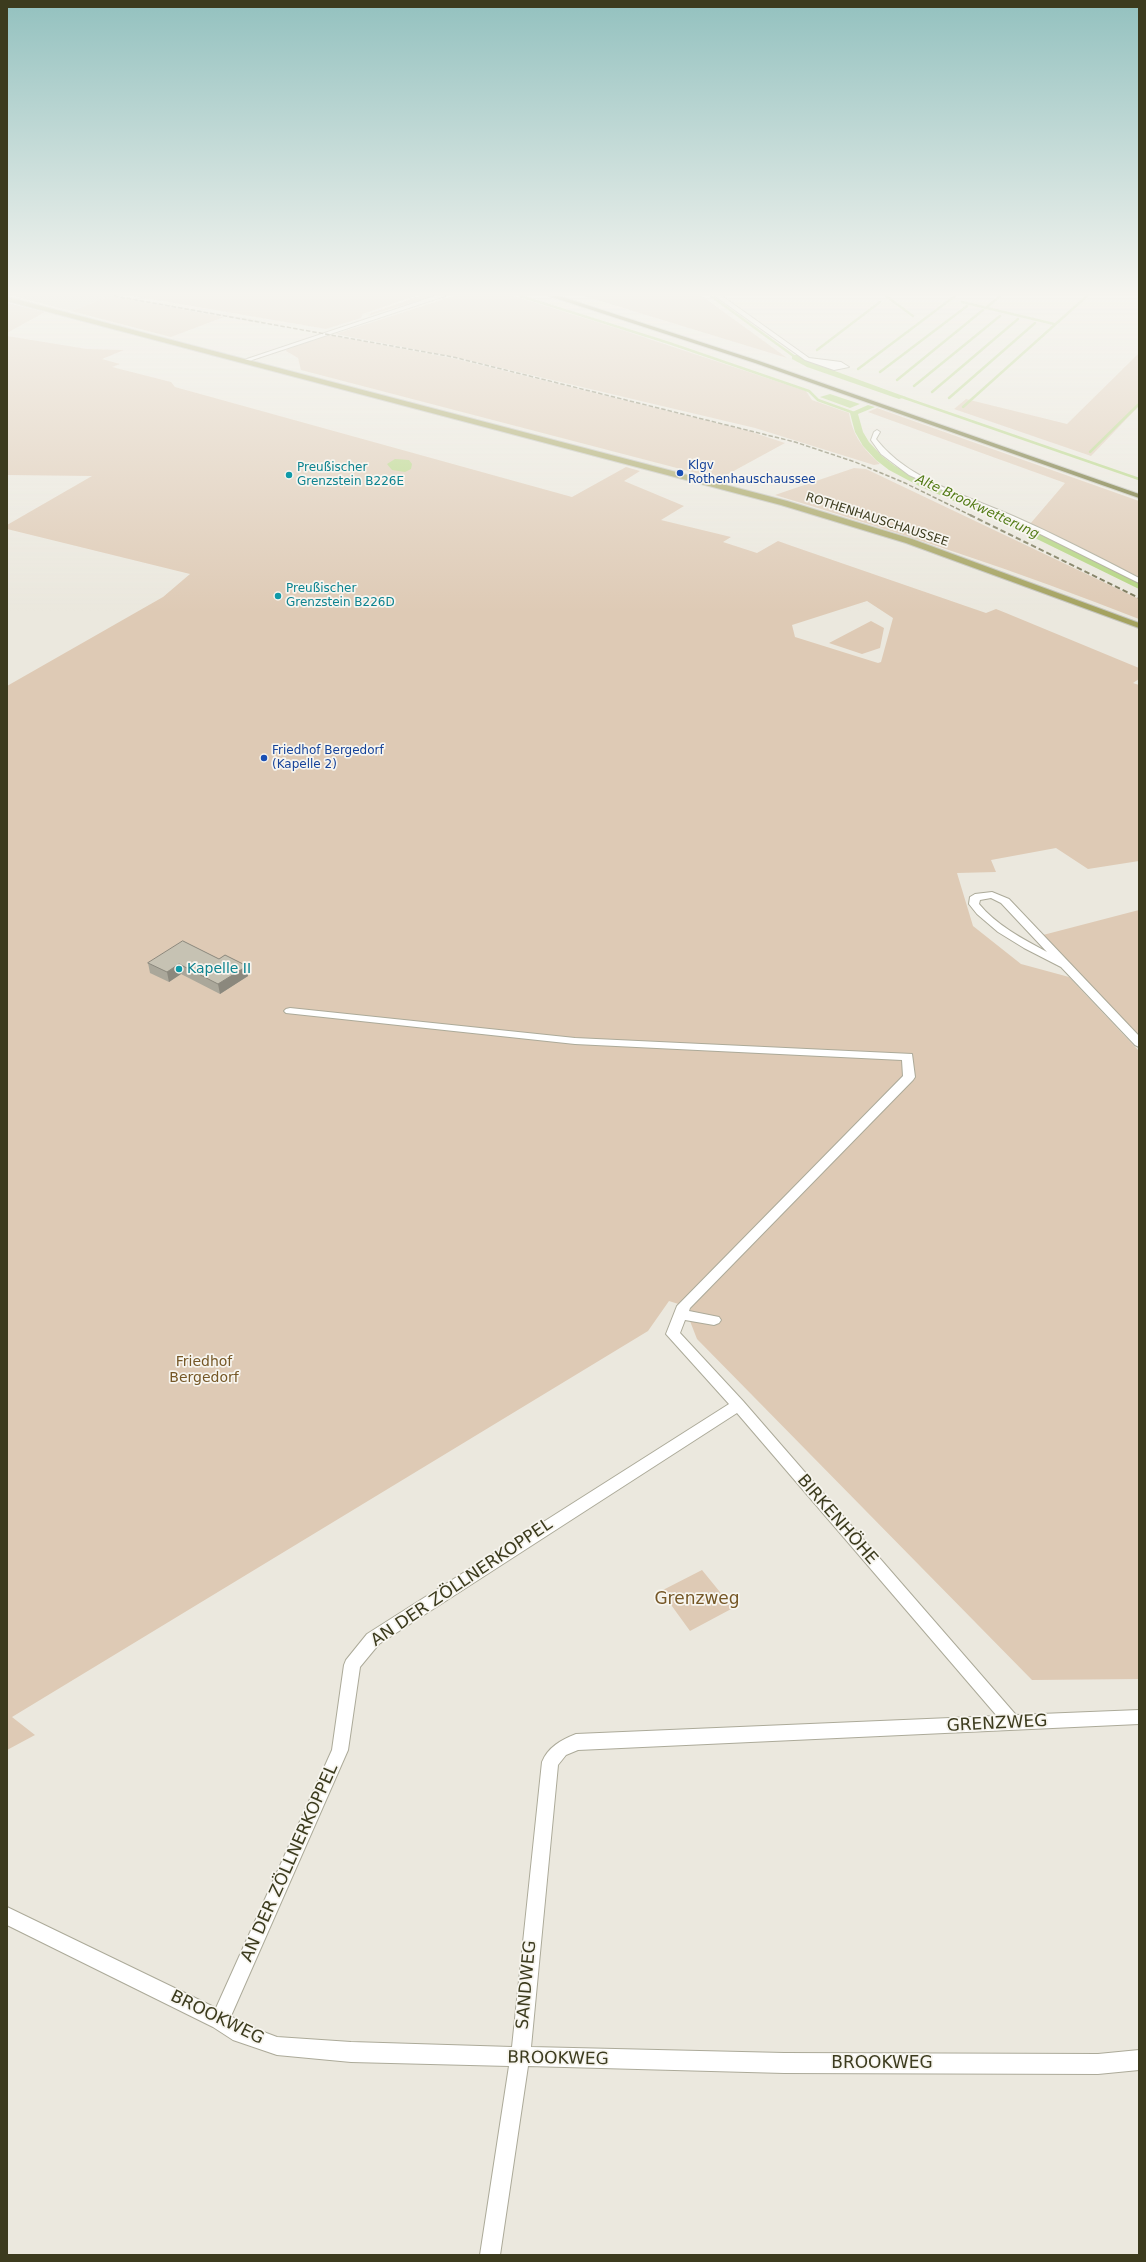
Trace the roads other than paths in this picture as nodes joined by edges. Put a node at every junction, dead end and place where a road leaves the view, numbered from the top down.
1 (400, 402) edge
2 (871, 402) edge
3 (888, 402) edge
4 (877, 432) dead end
5 (1139, 489) edge
6 (1139, 496) edge
7 (1139, 582) edge
8 (1139, 626) edge
9 (1063, 964) junction
10 (290, 1011) dead end
11 (1139, 1043) edge
12 (680, 1314) junction
13 (714, 1320) dead end
14 (738, 1405) junction
15 (1139, 1717) edge
16 (1013, 1724) junction
17 (550, 1762) joint
18 (7, 1916) edge
19 (220, 2020) junction
20 (520, 2058) junction
21 (1139, 2060) edge
22 (490, 2255) edge

1 - 8 main road, ROTHENHAUSCHAUSSEE
2 - 6 highway
3 - 5 highway
4 - 7 street
9 - 9 street
9 - 11 street
10 - 12 street
12 - 13 street
12 - 14 street, BIRKENHÖHE
14 - 16 street, BIRKENHÖHE
14 - 19 street, AN DER ZÖLLNERKOPPEL
15 - 16 street, GRENZWEG
16 - 17 street, GRENZWEG
17 - 20 street, SANDWEG
18 - 19 street, BROOKWEG
19 - 20 street, BROOKWEG
20 - 21 street, BROOKWEG
20 - 22 street, SANDWEG

